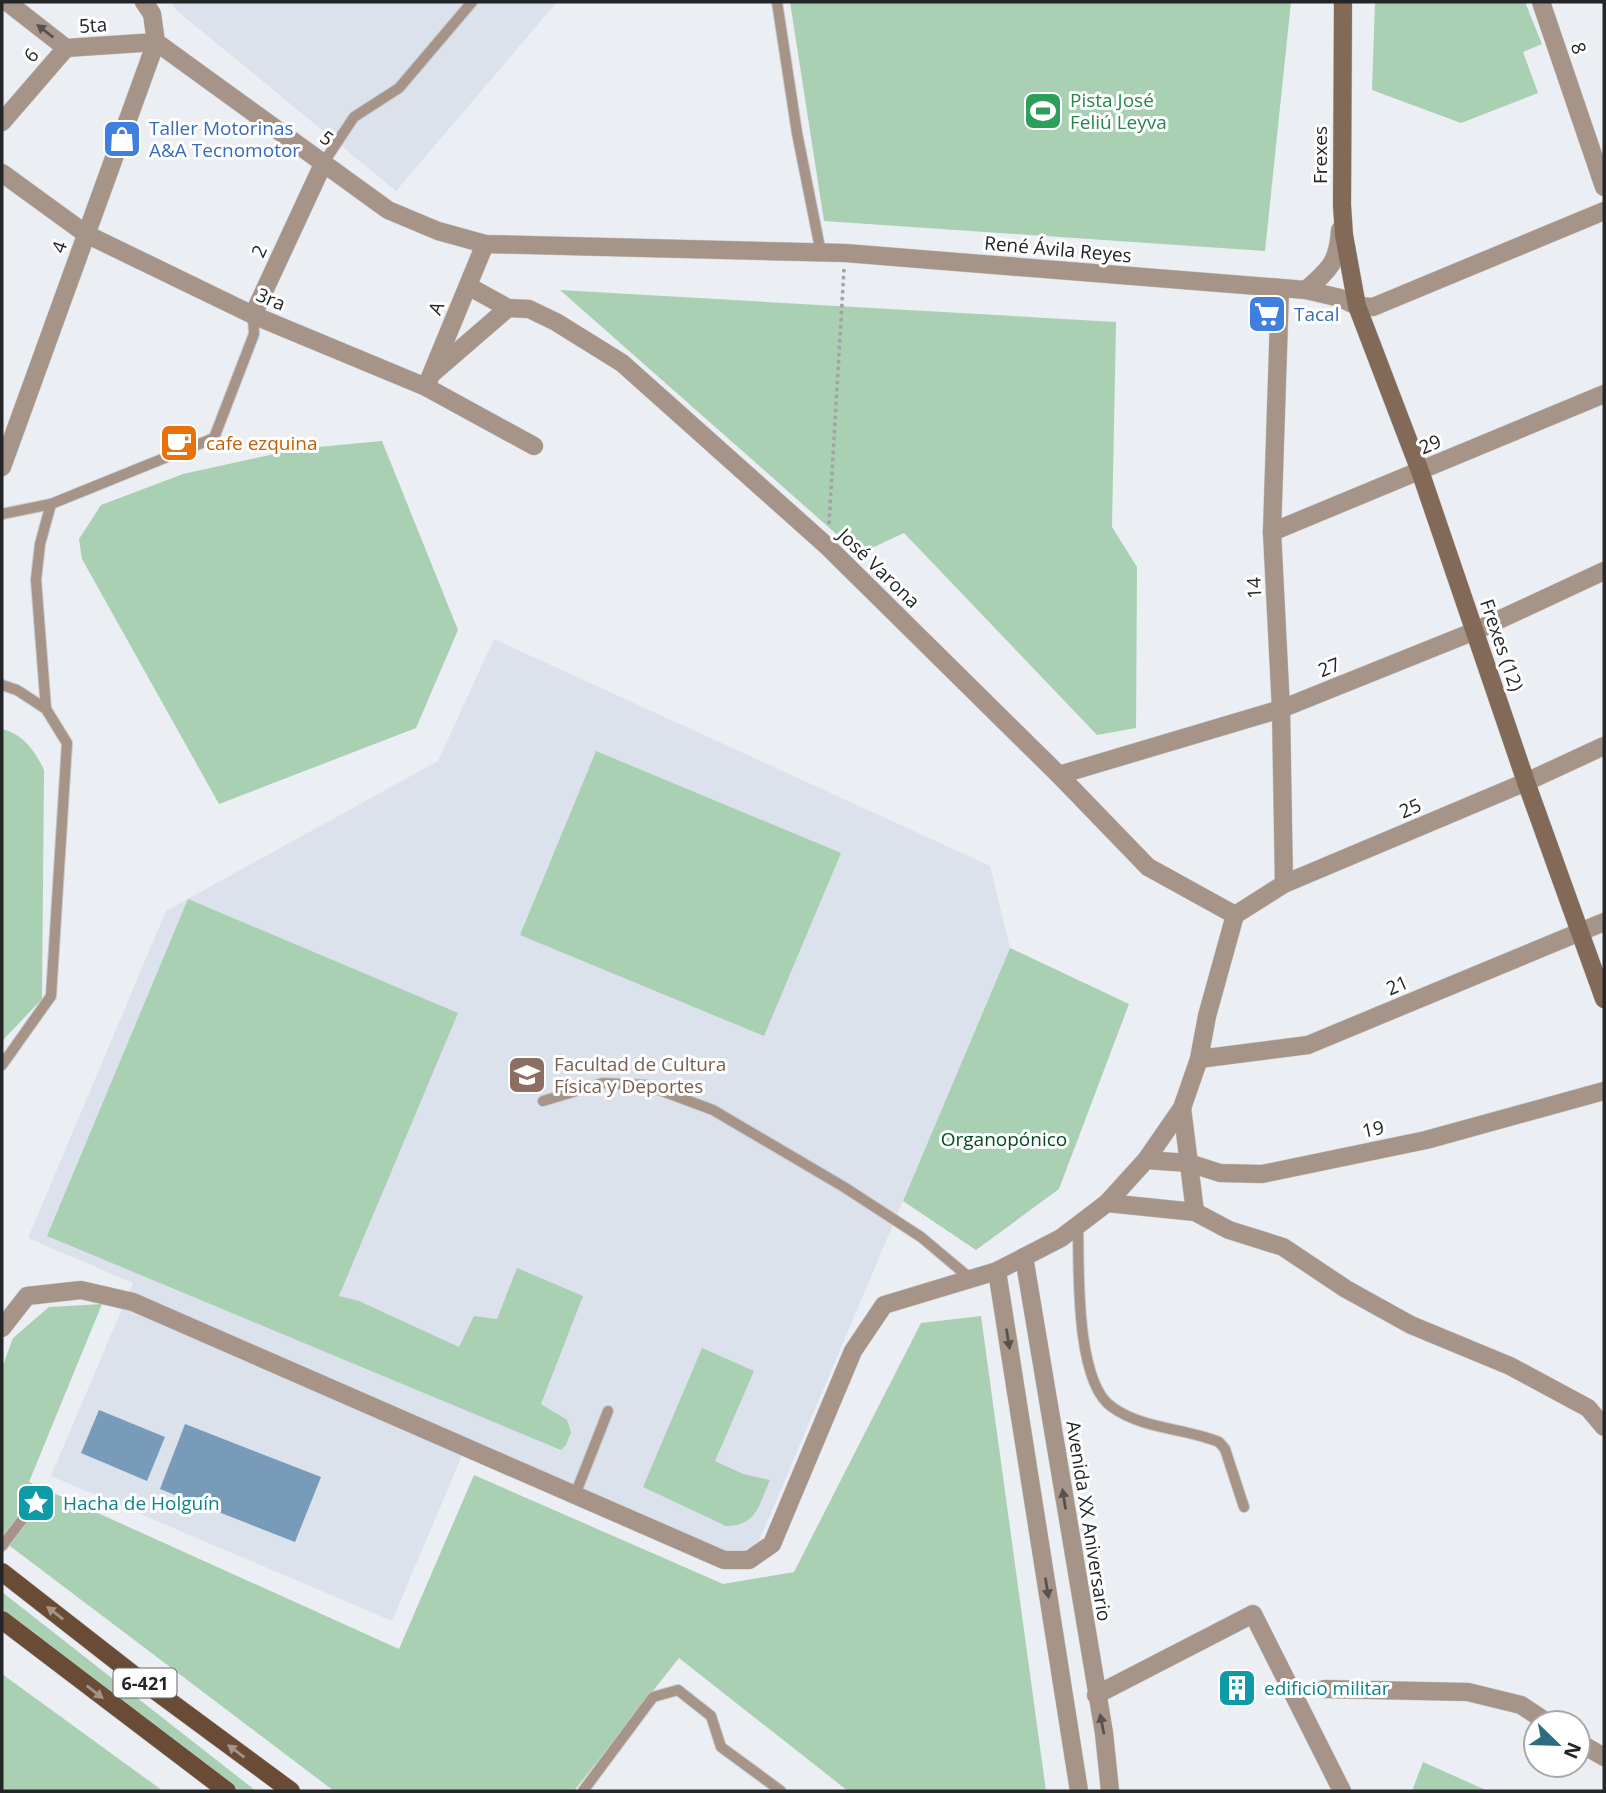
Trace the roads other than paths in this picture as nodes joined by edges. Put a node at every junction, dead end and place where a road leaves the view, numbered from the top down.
1 (6, 2) edge
2 (144, 2) edge
3 (472, 2) edge
4 (777, 2) edge
5 (1343, 2) edge
6 (1541, 2) edge
7 (156, 42) junction
8 (66, 48) junction
9 (2, 122) edge
10 (324, 162) junction
11 (2, 173) edge
12 (1604, 187) edge
13 (1342, 205) junction
14 (1604, 211) edge
15 (86, 234) junction
16 (485, 244) junction
17 (821, 253) junction
18 (468, 286) junction
19 (1280, 289) junction
20 (1306, 290) junction
21 (1357, 306) junction
22 (508, 308) junction
23 (253, 315) junction
24 (429, 380) junction
25 (1604, 394) edge
26 (534, 446) dead end
27 (2, 467) edge
28 (1420, 471) junction
29 (51, 504) junction
30 (2, 514) edge
31 (1272, 532) junction
32 (1604, 571) edge
33 (1475, 631) junction
34 (2, 685) edge
35 (46, 709) junction
36 (1281, 709) junction
37 (1604, 746) edge
38 (1059, 775) junction
39 (1526, 782) junction
40 (1284, 884) junction
41 (1235, 915) junction
42 (1604, 922) edge
43 (1581, 932) junction
44 (1604, 999) edge
45 (1199, 1059) junction
46 (2, 1065) edge
47 (1604, 1091) edge
48 (543, 1101) dead end
49 (1182, 1108) junction
50 (1146, 1160) junction
51 (1189, 1163) junction
52 (1107, 1203) junction
53 (1195, 1212) junction
54 (1078, 1226) junction
55 (1024, 1257) junction
56 (997, 1271) junction
57 (971, 1279) junction
58 (2, 1328) edge
59 (608, 1411) dead end
60 (1604, 1427) edge
61 (575, 1495) junction
62 (1244, 1507) dead end
63 (29, 1511) dead end
64 (2, 1546) edge
65 (2, 1572) edge
66 (2, 1620) edge
67 (1325, 1689) dead end
68 (1096, 1695) junction
69 (1527, 1709) edge
70 (227, 1791) edge
71 (291, 1791) edge
72 (583, 1791) edge
73 (781, 1791) edge
74 (1079, 1791) edge
75 (1111, 1791) edge
76 (1342, 1791) edge

8 -> 1 street, 5ta
2 - 7 street
3 - 10 lane
4 - 17 lane
5 - 13 main road, Frexes
6 - 12 street, 8
7 - 8 street, 5ta
7 - 10 street, 5
7 - 15 street, 4
8 - 9 street, 6
10 - 16 street, 5
10 - 23 street, 2
11 - 15 street, 3ra
13 - 20 street
13 - 21 main road, Frexes
14 - 21 street
15 - 23 street, 3ra
15 - 27 street, 4
16 - 17 street, René Ávila Reyes
16 - 18 street, A
17 - 19 street, René Ávila Reyes
18 - 22 street, José Varona
18 - 24 street, A
19 - 20 street, René Ávila Reyes
19 - 31 street, 14
20 - 21 street, René Ávila Reyes
21 - 28 main road, Frexes (12)
22 - 24 street
22 - 38 street, José Varona
23 - 24 street, 3ra
23 - 29 lane, 2
24 - 26 street, 3ra
25 - 28 street, 29
28 - 31 street, 29
28 - 33 main road, Frexes (12)
29 - 30 lane
29 - 35 lane
31 - 36 street, 14
32 - 33 street, 27
33 - 36 street, 27
33 - 39 main road, Frexes (12)
34 - 35 lane
35 - 46 lane
36 - 38 street, 27
36 - 40 street, 14
37 - 39 street, 25
38 - 41 street, José Varona
39 - 40 street, 25
39 - 43 main road, Frexes (12)
40 - 41 street, 25
41 - 45 street
42 - 43 street, 21
43 - 44 main road, Frexes (12)
43 - 45 street, 21
45 - 49 street
47 - 51 street, 19
48 - 57 lane
49 - 50 street
49 - 51 street
50 - 51 street, 19
50 - 52 street
51 - 53 street
52 - 53 street
52 - 54 street
53 - 60 street
54 - 55 street
54 - 62 lane
55 - 56 street
68 -> 55 street, Avenida XX Aniversario
56 - 57 street
56 -> 74 street
57 - 61 street
58 - 61 street
59 - 61 lane
63 - 64 lane
71 -> 65 main road, 6-421
66 -> 70 main road, 6-421
67 - 69 street
75 -> 68 street, Avenida XX Aniversario
68 - 76 street
72 - 73 lane

